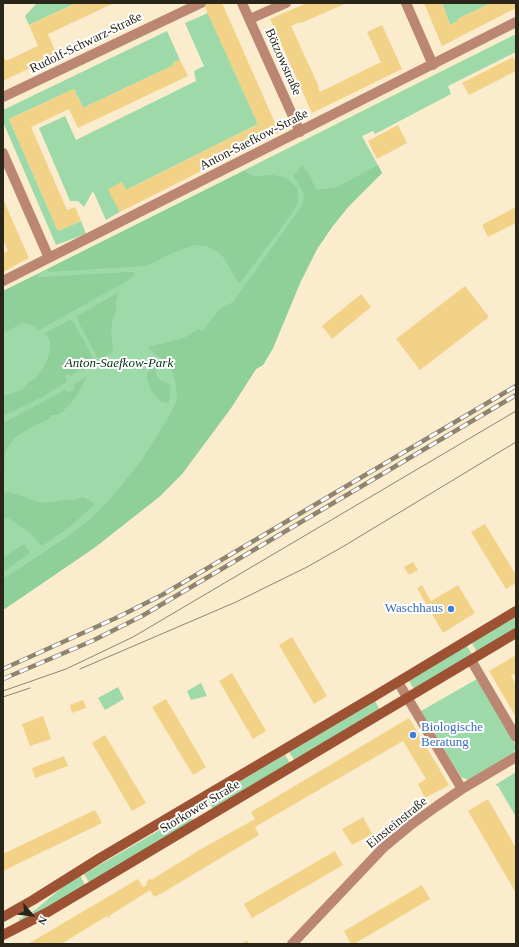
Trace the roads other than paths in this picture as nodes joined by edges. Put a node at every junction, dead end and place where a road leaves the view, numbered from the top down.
1 (201, 3) edge
2 (242, 3) edge
3 (286, 3) edge
4 (406, 3) edge
5 (250, 19) junction
6 (516, 22) edge
7 (433, 65) junction
8 (3, 97) edge
9 (300, 132) junction
10 (3, 153) edge
11 (49, 258) junction
12 (3, 281) edge
13 (516, 611) edge
14 (516, 633) edge
15 (471, 660) junction
16 (398, 682) junction
17 (408, 697) junction
18 (516, 737) edge
19 (516, 757) edge
20 (462, 789) junction
21 (3, 917) edge
22 (3, 935) edge
23 (292, 944) edge

1 - 8 street, Rudolf-Schwarz-Straße
2 - 5 street, Bötzowstraße
3 - 5 street
4 - 7 street
5 - 9 street, Bötzowstraße
6 - 7 street, Anton-Saefkow-Straße
7 - 9 street, Anton-Saefkow-Straße
9 - 11 street, Anton-Saefkow-Straße
10 - 11 street
11 - 12 street, Anton-Saefkow-Straße
13 - 16 street, Storkower Straße
14 - 15 street, Storkower Straße
15 - 17 street, Storkower Straße
15 - 18 street
16 - 17 street
16 - 21 street, Storkower Straße
17 - 20 street
17 - 22 street, Storkower Straße
19 - 20 street, Einsteinstraße
20 - 23 street, Einsteinstraße

